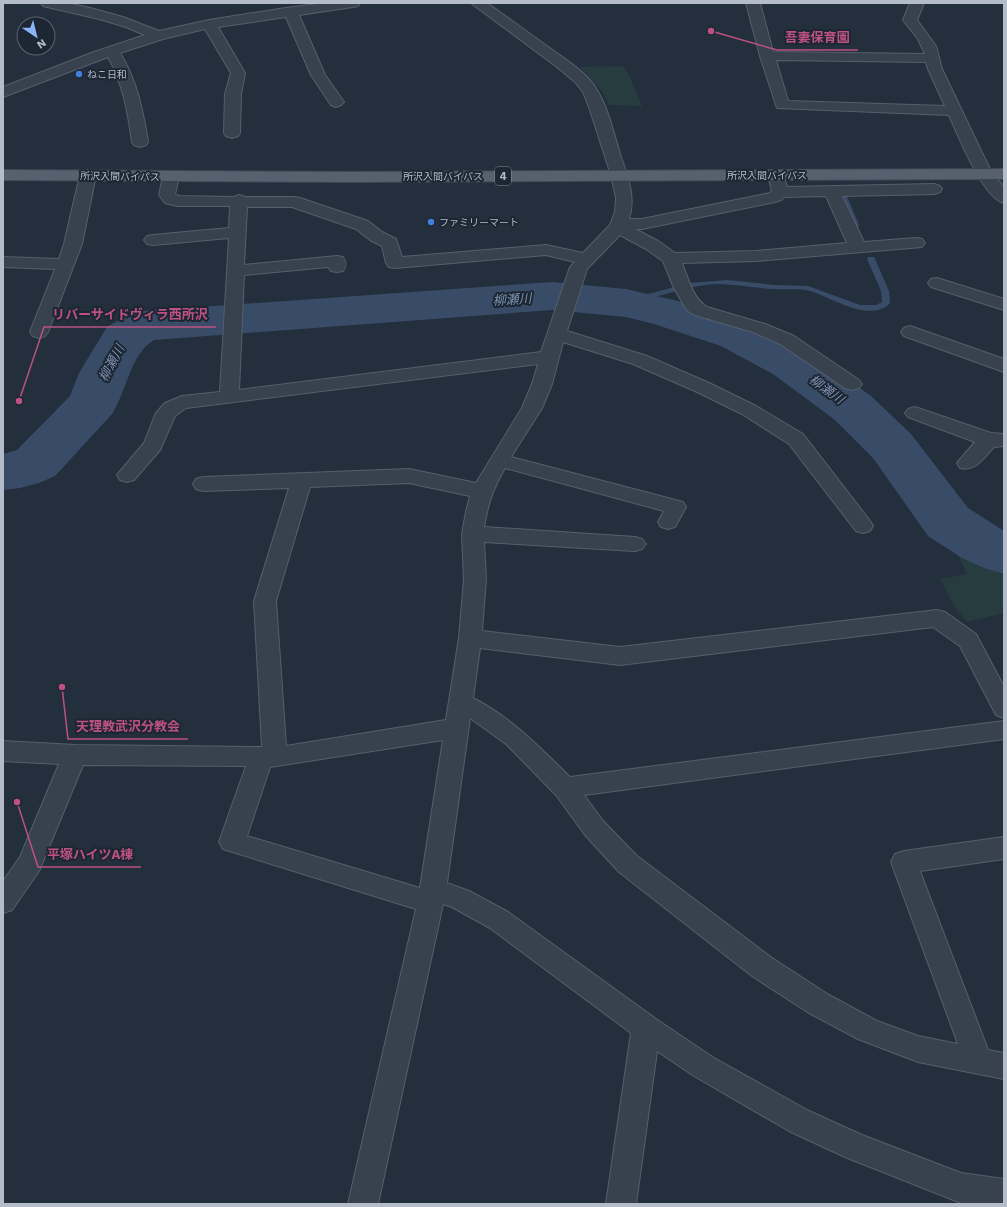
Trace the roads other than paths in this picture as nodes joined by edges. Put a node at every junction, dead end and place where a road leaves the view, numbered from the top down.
1 (48, 3) edge
2 (353, 3) edge
3 (478, 3) edge
4 (753, 3) edge
5 (917, 3) edge
6 (291, 12) junction
7 (210, 24) junction
8 (157, 36) junction
9 (112, 51) junction
10 (767, 56) junction
11 (932, 58) junction
12 (3, 92) edge
13 (336, 102) dead end
14 (955, 111) junction
15 (232, 133) dead end
16 (140, 142) dead end
17 (977, 159) junction
18 (1004, 159) edge
19 (3, 163) edge
20 (616, 168) junction
21 (985, 174) junction
22 (1004, 174) edge
23 (3, 175) edge
24 (88, 175) junction
25 (776, 175) junction
26 (171, 177) junction
27 (934, 189) dead end
28 (832, 190) junction
29 (780, 192) junction
30 (1004, 198) edge
31 (239, 200) junction
32 (618, 226) junction
33 (238, 232) junction
34 (153, 240) dead end
35 (916, 243) dead end
36 (858, 248) junction
37 (671, 258) junction
38 (586, 259) junction
39 (3, 262) edge
40 (66, 264) junction
41 (338, 267) dead end
42 (236, 271) junction
43 (937, 283) dead end
44 (1004, 305) edge
45 (39, 332) dead end
46 (910, 332) dead end
47 (556, 334) junction
48 (549, 357) junction
49 (1004, 366) edge
50 (852, 384) dead end
51 (229, 396) junction
52 (915, 413) dead end
53 (1000, 440) edge
54 (499, 460) junction
55 (967, 464) dead end
56 (127, 475) dead end
57 (302, 480) junction
58 (203, 484) dead end
59 (482, 491) junction
60 (668, 522) dead end
61 (863, 526) dead end
62 (473, 534) junction
63 (635, 544) dead end
64 (470, 638) junction
65 (461, 703) junction
66 (1004, 709) edge
67 (457, 728) junction
68 (1004, 730) edge
69 (3, 751) edge
70 (75, 755) junction
71 (268, 757) junction
72 (565, 788) junction
73 (1004, 848) edge
74 (432, 896) junction
75 (3, 902) edge
76 (646, 1028) junction
77 (979, 1062) junction
78 (1004, 1066) edge
79 (1004, 1194) edge
80 (364, 1204) edge
81 (621, 1204) edge

1 - 8 street
2 - 6 street
3 - 20 street
4 - 10 street
5 - 11 street
6 - 7 street
6 - 13 street
7 - 8 street
7 - 15 street
8 - 9 street
9 - 12 street
9 - 16 street
10 - 11 street
10 - 14 street
11 - 14 street
14 - 17 street
17 - 18 main road, 所沢入間バイパス / 4
17 - 20 main road, 所沢入間バイパス / 4
17 - 21 street
19 - 20 main road, 所沢入間バイパス / 4
20 - 25 main road, 所沢入間バイパス / 4
20 - 26 main road, 所沢入間バイパス / 4
20 - 32 street
21 - 22 main road, 所沢入間バイパス / 4
21 - 25 main road, 所沢入間バイパス / 4
21 - 30 street
23 - 24 main road, 所沢入間バイパス / 4
24 - 26 main road, 所沢入間バイパス / 4
24 - 40 street
25 - 29 street
26 - 31 street
27 - 28 street
28 - 29 street
28 - 36 street
29 - 32 street
31 - 33 street
31 - 38 street
32 - 37 street
32 - 38 street
33 - 34 street
33 - 42 street
35 - 36 street
36 - 37 street
37 - 50 street
38 - 47 street
39 - 40 street
40 - 45 street
41 - 42 street
42 - 51 street
43 - 44 street
46 - 49 street
47 - 48 street
47 - 61 street
48 - 51 street
48 - 54 street
51 - 56 street
52 - 53 street
53 - 55 street
54 - 59 street
54 - 60 street
57 - 58 street
57 - 59 street
57 - 71 street
59 - 62 street
62 - 63 street
62 - 64 street
64 - 65 street
64 - 66 street
65 - 67 street
65 - 72 street
67 - 71 street
67 - 74 street
68 - 72 street
69 - 70 street
70 - 71 street
70 - 75 street
71 - 74 street
72 - 77 street
73 - 77 street
74 - 76 street
74 - 80 street
76 - 79 street
76 - 81 street
77 - 78 street

